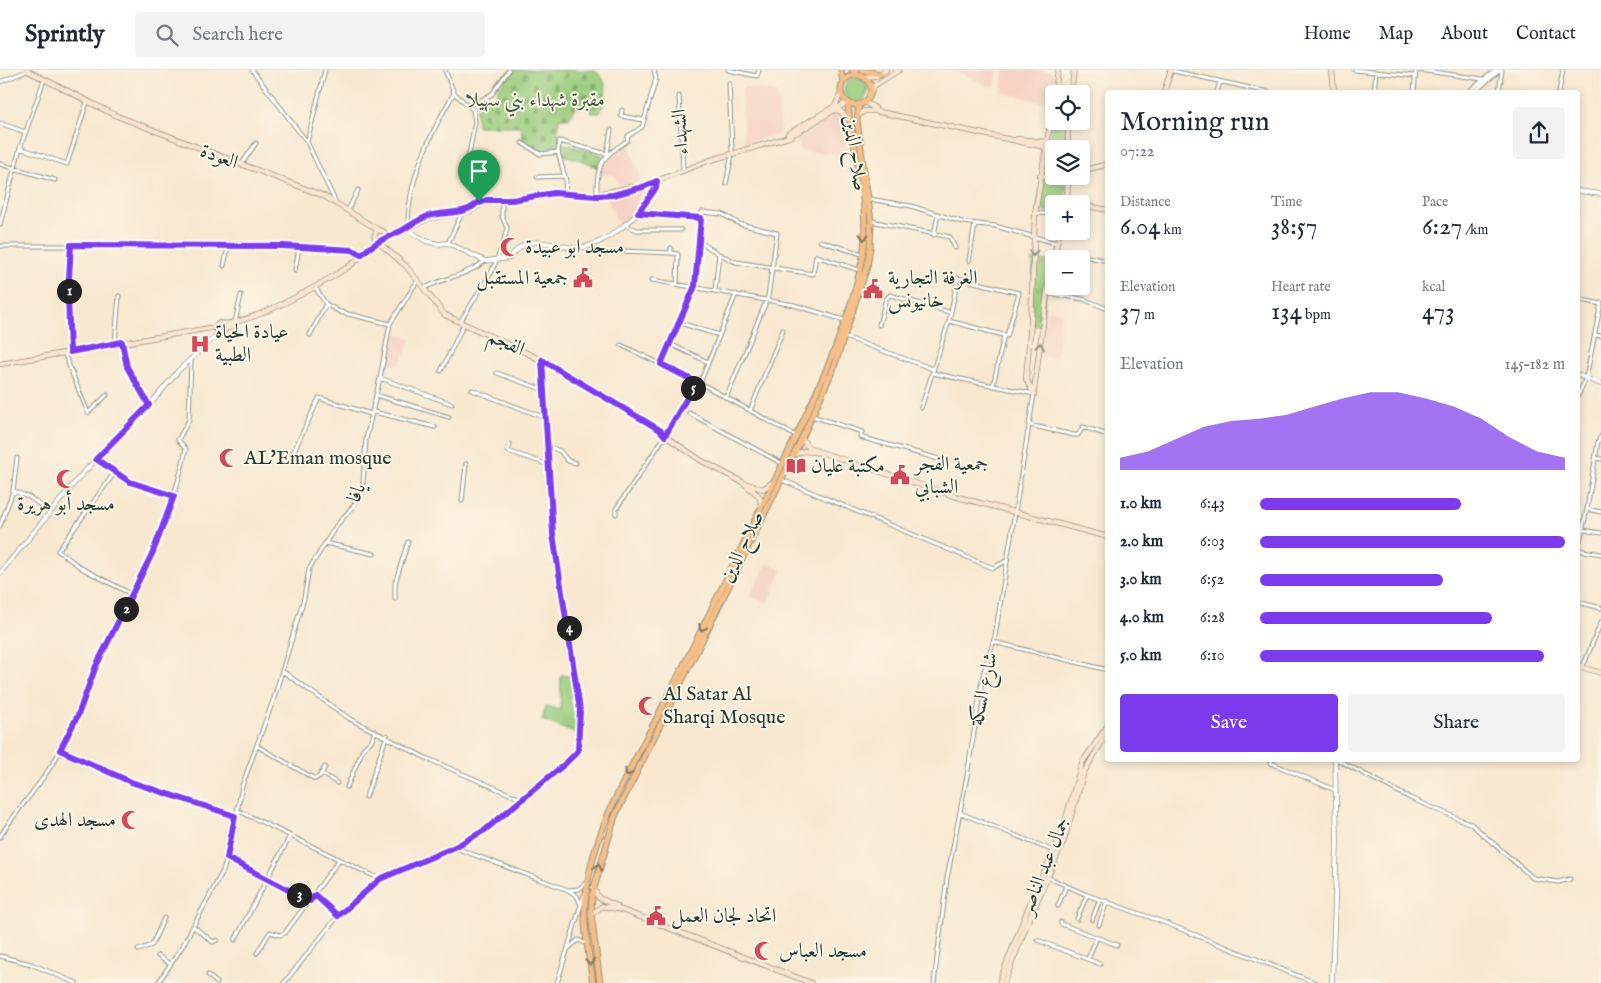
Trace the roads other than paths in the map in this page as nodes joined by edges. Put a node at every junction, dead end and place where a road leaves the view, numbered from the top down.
1 (28, 70) edge
2 (252, 70) edge
3 (325, 70) edge
4 (445, 70) edge
5 (509, 70) edge
6 (654, 70) edge
7 (728, 70) edge
8 (759, 70) edge
9 (841, 70) edge
10 (852, 70) edge
11 (886, 70) edge
12 (899, 70) edge
13 (1058, 70) edge
14 (1074, 70) edge
15 (1170, 70) edge
16 (1332, 70) edge
17 (1354, 70) edge
18 (1417, 70) edge
19 (1496, 70) edge
20 (1501, 70) edge
21 (1563, 70) edge
22 (1376, 72) junction
23 (862, 74) edge
24 (880, 74) joint
25 (1415, 76) junction
26 (1495, 76) junction
27 (1502, 78) junction
28 (1483, 79) junction
29 (44, 80) junction
30 (0, 82) edge
31 (1220, 82) junction
32 (729, 83) dead end
33 (843, 83) junction
34 (1056, 85) edge
35 (1072, 85) edge
36 (1164, 90) edge
37 (1218, 90) edge
38 (1258, 90) edge
39 (1333, 90) edge
40 (1374, 90) edge
41 (1414, 90) edge
42 (1470, 90) edge
43 (1477, 90) edge
44 (1499, 90) edge
45 (1559, 90) edge
46 (454, 93) junction
47 (841, 93) junction
48 (870, 95) junction
49 (678, 96) dead end
50 (87, 102) junction
51 (848, 102) junction
52 (862, 103) junction
53 (473, 110) junction
54 (622, 110) dead end
55 (835, 110) junction
56 (857, 117) junction
57 (644, 120) junction
58 (850, 120) junction
59 (0, 123) edge
60 (610, 130) dead end
61 (25, 132) junction
62 (307, 142) junction
63 (256, 143) dead end
64 (522, 143) dead end
65 (1045, 144) junction
66 (20, 148) junction
67 (558, 152) junction
68 (732, 153) junction
69 (607, 154) junction
70 (0, 164) edge
71 (241, 165) junction
72 (1105, 167) edge
73 (14, 168) junction
74 (683, 168) junction
75 (1090, 170) edge
76 (565, 176) junction
77 (1040, 176) junction
78 (1045, 176) edge
79 (537, 177) dead end
80 (54, 180) dead end
81 (657, 181) junction
82 (726, 184) dead end
83 (1068, 185) edge
84 (358, 190) dead end
85 (564, 191) junction
86 (1580, 191) edge
87 (597, 193) junction
88 (1601, 194) edge
89 (1067, 195) edge
90 (868, 199) junction
91 (335, 201) junction
92 (502, 201) junction
93 (480, 202) junction
94 (1090, 207) edge
95 (1105, 209) edge
96 (348, 210) junction
97 (1034, 212) junction
98 (1, 213) edge
99 (462, 213) junction
100 (638, 213) junction
101 (1045, 213) edge
102 (938, 214) junction
103 (701, 218) junction
104 (870, 221) junction
105 (366, 223) junction
106 (0, 224) edge
107 (975, 224) junction
108 (625, 226) junction
109 (406, 228) junction
110 (681, 230) dead end
111 (381, 231) junction
112 (396, 233) junction
113 (934, 235) junction
114 (1034, 238) junction
115 (375, 239) junction
116 (384, 239) junction
117 (1057, 240) edge
118 (820, 241) dead end
119 (700, 242) junction
120 (448, 243) junction
121 (1056, 243) junction
122 (71, 245) junction
123 (0, 246) edge
124 (228, 246) junction
125 (298, 247) junction
126 (386, 248) junction
127 (671, 248) dead end
128 (955, 248) dead end
129 (1054, 250) edge
130 (622, 251) dead end
131 (671, 253) junction
132 (719, 254) junction
133 (862, 254) dead end
134 (361, 255) junction
135 (1090, 257) edge
136 (498, 259) junction
137 (1105, 260) edge
138 (485, 261) junction
139 (969, 261) dead end
140 (224, 266) dead end
141 (772, 267) junction
142 (859, 270) dead end
143 (295, 271) dead end
144 (418, 280) junction
145 (652, 280) dead end
146 (676, 284) junction
147 (694, 286) junction
148 (315, 287) junction
149 (425, 288) junction
150 (715, 290) junction
151 (736, 294) junction
152 (241, 295) dead end
153 (1047, 295) edge
154 (1057, 295) edge
155 (119, 296) dead end
156 (766, 300) junction
157 (1580, 300) edge
158 (326, 304) junction
159 (1601, 304) edge
160 (1105, 308) edge
161 (1600, 311) edge
162 (949, 312) junction
163 (844, 320) junction
164 (949, 321) junction
165 (235, 322) junction
166 (462, 323) junction
167 (680, 323) junction
168 (390, 324) junction
169 (1599, 324) edge
170 (879, 325) dead end
171 (216, 327) junction
172 (225, 327) junction
173 (783, 330) dead end
174 (219, 333) junction
175 (310, 335) dead end
176 (719, 335) junction
177 (1004, 335) junction
178 (1595, 335) junction
179 (845, 336) junction
180 (1601, 336) edge
181 (122, 342) junction
182 (115, 343) junction
183 (670, 344) junction
184 (621, 345) dead end
185 (70, 352) junction
186 (64, 353) junction
187 (191, 359) junction
188 (542, 360) junction
189 (708, 362) junction
190 (0, 364) edge
191 (661, 364) junction
192 (828, 364) junction
193 (834, 367) junction
194 (933, 371) junction
195 (441, 372) dead end
196 (497, 373) dead end
197 (1580, 376) edge
198 (380, 378) junction
199 (1586, 378) junction
200 (698, 383) junction
201 (819, 384) junction
202 (1601, 384) edge
203 (825, 386) junction
204 (992, 386) junction
205 (472, 390) dead end
206 (544, 390) junction
207 (1580, 392) edge
208 (376, 394) junction
209 (1034, 394) junction
210 (107, 395) dead end
211 (726, 398) junction
212 (452, 404) dead end
213 (149, 405) junction
214 (921, 408) dead end
215 (750, 411) junction
216 (689, 413) dead end
217 (371, 414) junction
218 (812, 415) junction
219 (449, 417) dead end
220 (546, 418) junction
221 (1028, 424) junction
222 (435, 427) dead end
223 (1105, 434) edge
224 (665, 436) junction
225 (1601, 436) edge
226 (799, 437) junction
227 (510, 444) dead end
228 (548, 446) junction
229 (823, 453) junction
230 (292, 455) dead end
231 (794, 455) junction
232 (17, 458) dead end
233 (1596, 458) junction
234 (96, 459) junction
235 (939, 459) dead end
236 (1601, 459) edge
237 (576, 463) dead end
238 (466, 464) dead end
239 (783, 464) junction
240 (548, 465) junction
241 (115, 472) junction
242 (781, 480) junction
243 (774, 482) junction
244 (744, 483) junction
245 (13, 491) junction
246 (174, 496) junction
247 (462, 501) dead end
248 (760, 509) junction
249 (1587, 509) junction
250 (50, 512) junction
251 (1601, 512) edge
252 (1014, 513) junction
253 (616, 514) dead end
254 (0, 526) edge
255 (1582, 530) junction
256 (1601, 533) edge
257 (1105, 536) edge
258 (1580, 540) edge
259 (408, 542) dead end
260 (325, 543) junction
261 (1580, 550) edge
262 (374, 554) dead end
263 (1601, 554) edge
264 (1006, 561) junction
265 (0, 573) edge
266 (133, 595) junction
267 (394, 599) dead end
268 (1580, 603) edge
269 (1601, 608) edge
270 (715, 610) junction
271 (1601, 622) edge
272 (994, 642) junction
273 (1580, 665) edge
274 (1580, 666) edge
275 (1105, 669) edge
276 (282, 671) junction
277 (1601, 672) edge
278 (1105, 729) edge
279 (375, 731) junction
280 (387, 736) junction
281 (1105, 737) edge
282 (257, 746) junction
283 (60, 750) junction
284 (1272, 762) edge
285 (1336, 762) edge
286 (1340, 762) edge
287 (325, 767) dead end
288 (322, 774) junction
289 (336, 783) dead end
290 (347, 787) dead end
291 (620, 787) junction
292 (1335, 790) junction
293 (626, 792) junction
294 (366, 796) dead end
295 (521, 799) junction
296 (611, 808) junction
297 (237, 810) junction
298 (616, 812) junction
299 (960, 813) junction
300 (235, 816) junction
301 (290, 836) junction
302 (0, 837) edge
303 (455, 847) junction
304 (1054, 851) junction
305 (227, 858) junction
306 (340, 860) junction
307 (1045, 876) junction
308 (1570, 878) dead end
309 (268, 879) junction
310 (380, 879) junction
311 (588, 882) junction
312 (1066, 886) junction
313 (594, 888) junction
314 (568, 890) junction
315 (586, 892) junction
316 (315, 895) junction
317 (1087, 895) junction
318 (1100, 899) junction
319 (310, 901) junction
320 (1107, 901) junction
321 (581, 905) junction
322 (1058, 906) dead end
323 (622, 910) junction
324 (592, 915) junction
325 (338, 916) junction
326 (164, 918) dead end
327 (1077, 919) dead end
328 (1092, 920) dead end
329 (1061, 922) dead end
330 (1099, 924) dead end
331 (194, 927) junction
332 (1097, 937) junction
333 (217, 940) dead end
334 (235, 940) dead end
335 (1037, 940) dead end
336 (587, 944) junction
337 (1117, 945) dead end
338 (138, 950) dead end
339 (257, 953) dead end
340 (565, 954) junction
341 (0, 956) edge
342 (158, 956) dead end
343 (1088, 959) junction
344 (170, 964) junction
345 (1100, 964) dead end
346 (208, 975) dead end
347 (76, 983) edge
348 (158, 983) edge
349 (217, 983) edge
350 (284, 983) edge
351 (557, 983) edge
352 (593, 983) edge
353 (600, 983) edge
354 (811, 983) edge
355 (934, 983) edge
356 (999, 983) edge
357 (1004, 983) edge
358 (1316, 983) edge
359 (1332, 983) edge

1 - 29 main road, العودة
1 - 30 street
2 - 62 street
3 - 62 street
4 - 46 street
5 - 53 street
6 - 57 street
7 - 8 street
9 - 33 highway
10 - 23 highway
11 - 24 main road
12 - 48 main road
13 - 34 main road
14 - 35 main road
15 - 31 street
15 - 36 main road
16 - 39 main road
17 - 22 street
18 - 25 street
18 - 28 street
19 - 28 street
20 - 26 street
20 - 27 street
21 - 45 street
22 - 25 street
22 - 40 street
23 - 24 highway
23 - 33 highway
23 - 48 highway
25 - 41 street
26 - 27 street
26 - 43 street
27 - 44 street
28 - 42 street
29 - 50 main road, العودة
29 - 61 street
31 - 37 street
31 - 38 street
32 - 68 street
33 - 47 highway
46 - 53 street
46 - 109 street
47 - 51 highway
47 - 68 main road
48 - 52 highway
49 - 74 street, الشهداء
50 - 66 street
50 - 71 main road, العودة
51 - 52 highway
51 - 55 main road
51 - 58 highway, صلاح الدين
52 - 56 highway, صلاح الدين
52 - 65 main road
53 - 93 street
54 - 57 street
55 - 58 main road
55 - 68 main road
56 - 65 main road
56 - 90 highway, صلاح الدين
57 - 69 street
58 -> 163 highway, صلاح الدين
59 - 61 street
60 - 69 street
61 - 66 street
62 - 91 street
63 - 71 street
64 - 67 street
65 - 77 main road, شارع السكة
66 - 73 street
67 - 69 street
67 - 76 street
68 - 74 main road
68 - 81 main road
68 - 82 street
69 - 87 street
70 - 73 street
71 - 91 main road, العودة
72 - 75 main road
73 - 80 street
73 - 98 street
74 - 87 main road
76 - 79 street
76 - 85 street
77 - 78 main road
77 - 97 main road, شارع السكة
81 - 92 main road
81 - 100 street
83 - 89 main road
84 - 96 street
85 - 87 main road
85 - 93 main road
86 - 88 street
90 - 102 street
90 - 104 highway, صلاح الدين
91 - 96 main road, العودة
92 - 93 main road
92 - 136 street
93 - 99 main road
93 - 109 main road
94 - 95 main road
96 - 105 main road, العودة
97 - 101 street
97 - 114 main road, شارع السكة
98 - 106 street
99 - 109 main road
99 - 120 street
100 - 103 street
100 - 108 street
102 - 107 street
102 - 113 street
103 - 119 street
103 - 141 street
104 - 113 street
104 - 179 highway, صلاح الدين
105 - 111 main road, العودة
105 - 115 main road, العودة
107 - 114 street
107 - 139 street
108 - 110 street
108 - 136 street
109 - 112 main road
109 - 120 street
111 - 112 main road
111 - 115 main road
111 - 116 main road, الفجم
112 - 116 main road
113 - 128 street
114 - 121 street
114 -> 209 main road, شارع السكة
115 - 116 main road
115 - 126 main road, الفجم
115 - 134 main road
116 - 126 main road, الفجم
117 - 121 main road, شارع السكة
118 - 133 street
119 - 132 street
119 - 147 street
120 - 138 street
121 - 129 main road, شارع السكة
122 - 123 street
122 - 124 street
122 - 185 street
124 - 125 street
124 - 140 street
125 - 134 street
125 - 143 street
126 - 144 main road, الفجم
127 - 131 street
130 - 131 street
131 - 146 street
132 - 141 street
132 - 150 street
134 - 148 main road
135 - 137 street
136 - 138 street
136 - 166 street
138 - 149 street
141 - 142 street
141 - 156 street
144 - 149 main road, الفجم
144 - 168 street, يافا
145 - 146 street
146 - 147 street
147 - 150 street
147 - 167 street
148 - 158 street
148 - 165 main road
148 - 172 main road
149 - 166 main road, الفجم
150 - 151 street
151 - 156 street
151 - 176 street
152 - 165 street
209 -> 153 main road, شارع السكة
154 - 160 street
155 - 182 street
156 - 163 street
156 - 211 street
157 - 159 street
158 - 168 street
158 - 175 street
159 - 161 street
161 - 169 street
162 - 164 street
162 - 170 street
162 - 177 street
163 - 192 highway, صلاح الدين
164 - 177 street
164 - 194 street
165 - 172 main road
166 - 188 main road, الفجم
166 - 195 street
167 - 176 street
167 - 183 street
168 - 198 street, يافا
169 - 178 street
171 - 172 main road
171 - 174 main road
171 - 181 main road
172 - 174 main road
173 - 215 street
174 - 187 street
176 - 189 street
177 - 204 street
178 - 180 street
178 - 199 street
179 - 193 highway, صلاح الدين
179 - 194 street
181 - 182 main road
181 - 213 street
182 - 185 main road
183 - 189 street
183 - 191 street
184 - 191 street
185 - 186 main road
186 - 190 main road
186 - 210 street
187 - 213 street
187 - 246 street
188 - 206 street
188 - 224 main road, الفجم
189 - 200 street
191 - 200 street
192 - 193 highway
192 - 201 highway, صلاح الدين
193 - 203 highway, صلاح الدين
194 - 204 street
194 - 214 street
196 - 206 street
197 - 199 street
198 - 208 street, يافا
198 - 212 street
199 - 202 street
199 - 207 street
200 - 211 street
200 - 224 street
201 - 203 highway
201 - 226 highway, صلاح الدين
203 - 218 highway, صلاح الدين
204 - 209 street
205 - 220 street
206 - 220 street
208 - 217 street, يافا
208 - 219 street
209 - 221 street, شارع السكة
211 - 215 street
213 - 234 street
215 - 226 street
216 - 239 street
217 - 222 street
217 - 230 street
217 - 260 street, يافا
218 - 226 highway, صلاح الدين
218 - 235 street
220 - 228 street
221 - 223 street
221 - 252 street, شارع السكة
224 - 244 main road, الفجم
224 - 253 street
225 - 233 street
226 - 229 main road
226 - 231 highway, صلاح الدين
226 - 239 highway, صلاح الدين
227 - 240 street
228 - 237 street
228 - 240 street
229 - 231 main road
229 - 252 main road
231 - 242 highway, صلاح الدين
232 - 245 street
233 - 236 street
233 - 249 street
234 - 241 street
234 - 250 street
238 - 247 street
239 - 243 highway, صلاح الدين
240 - 295 street
241 - 246 street
241 - 266 street
242 - 264 street
242 - 270 highway, صلاح الدين
243 - 244 main road
243 - 248 highway, صلاح الدين
244 - 248 main road
245 - 250 street
245 - 254 street
246 - 266 street
248 - 270 highway, صلاح الدين
249 - 251 street
249 - 255 street
250 - 265 street
252 - 257 main road
252 - 264 street, شارع السكة
255 - 256 street
255 - 258 street
259 - 267 street
260 - 262 street
260 - 276 street, يافا
261 - 263 street
264 - 272 street, شارع السكة
266 - 283 street
268 - 269 street
270 -> 291 highway, صلاح الدين
270 - 293 highway, صلاح الدين
271 - 273 street
272 - 275 street
272 - 299 street, شارع السكة
274 - 277 main road
276 - 279 street
276 - 282 street, يافا
278 - 304 main road, جمال عبد الناصر
279 - 280 street
279 - 290 street
280 - 294 street
280 - 295 street
281 - 307 main road, جمال عبد الناصر
282 - 288 street
282 - 297 street, يافا
283 - 300 street
283 - 302 street
284 - 292 street
285 - 292 street
286 - 308 street
287 - 288 street
288 - 289 street
291 - 293 highway
291 - 296 highway, صلاح الدين
292 - 359 street
293 - 298 highway, صلاح الدين
295 - 303 street
296 - 298 highway
296 - 311 highway, صلاح الدين
297 - 300 street, يافا
297 - 301 street
313 -> 298 highway, صلاح الدين
299 - 304 street
299 - 355 street, شارع السكة
300 - 305 street, يافا
301 - 306 street
301 - 309 street
303 - 310 street
303 - 314 street
304 - 307 main road, جمال عبد الناصر
305 - 309 street
305 - 331 street, يافا
306 - 310 street
306 - 316 street
307 - 312 street
307 - 356 main road, جمال عبد الناصر
307 - 357 main road, جمال عبد الناصر
309 - 319 street
309 - 334 street
310 - 325 street
311 - 314 street
311 - 315 highway, صلاح الدين
312 - 317 street
312 - 322 street
313 - 323 main road
313 - 324 highway, صلاح الدين
314 - 321 street
315 - 321 street
315 - 336 highway, صلاح الدين
316 - 319 street
316 - 325 street
317 - 318 street
317 - 327 street
318 - 320 street
318 - 328 street
319 - 339 street
320 - 330 street
320 - 358 street
321 - 340 street
323 - 324 main road
323 - 354 main road
324 - 353 highway, صلاح الدين
325 - 350 street
326 - 338 street
329 - 332 street
331 - 333 street
331 - 344 street, يافا
332 - 337 street
332 - 343 street
335 - 343 street
336 - 340 street
336 -> 352 highway, صلاح الدين
340 - 351 street
341 - 347 street
342 - 344 street
343 - 345 street
344 - 348 street, يافا
346 - 349 street

